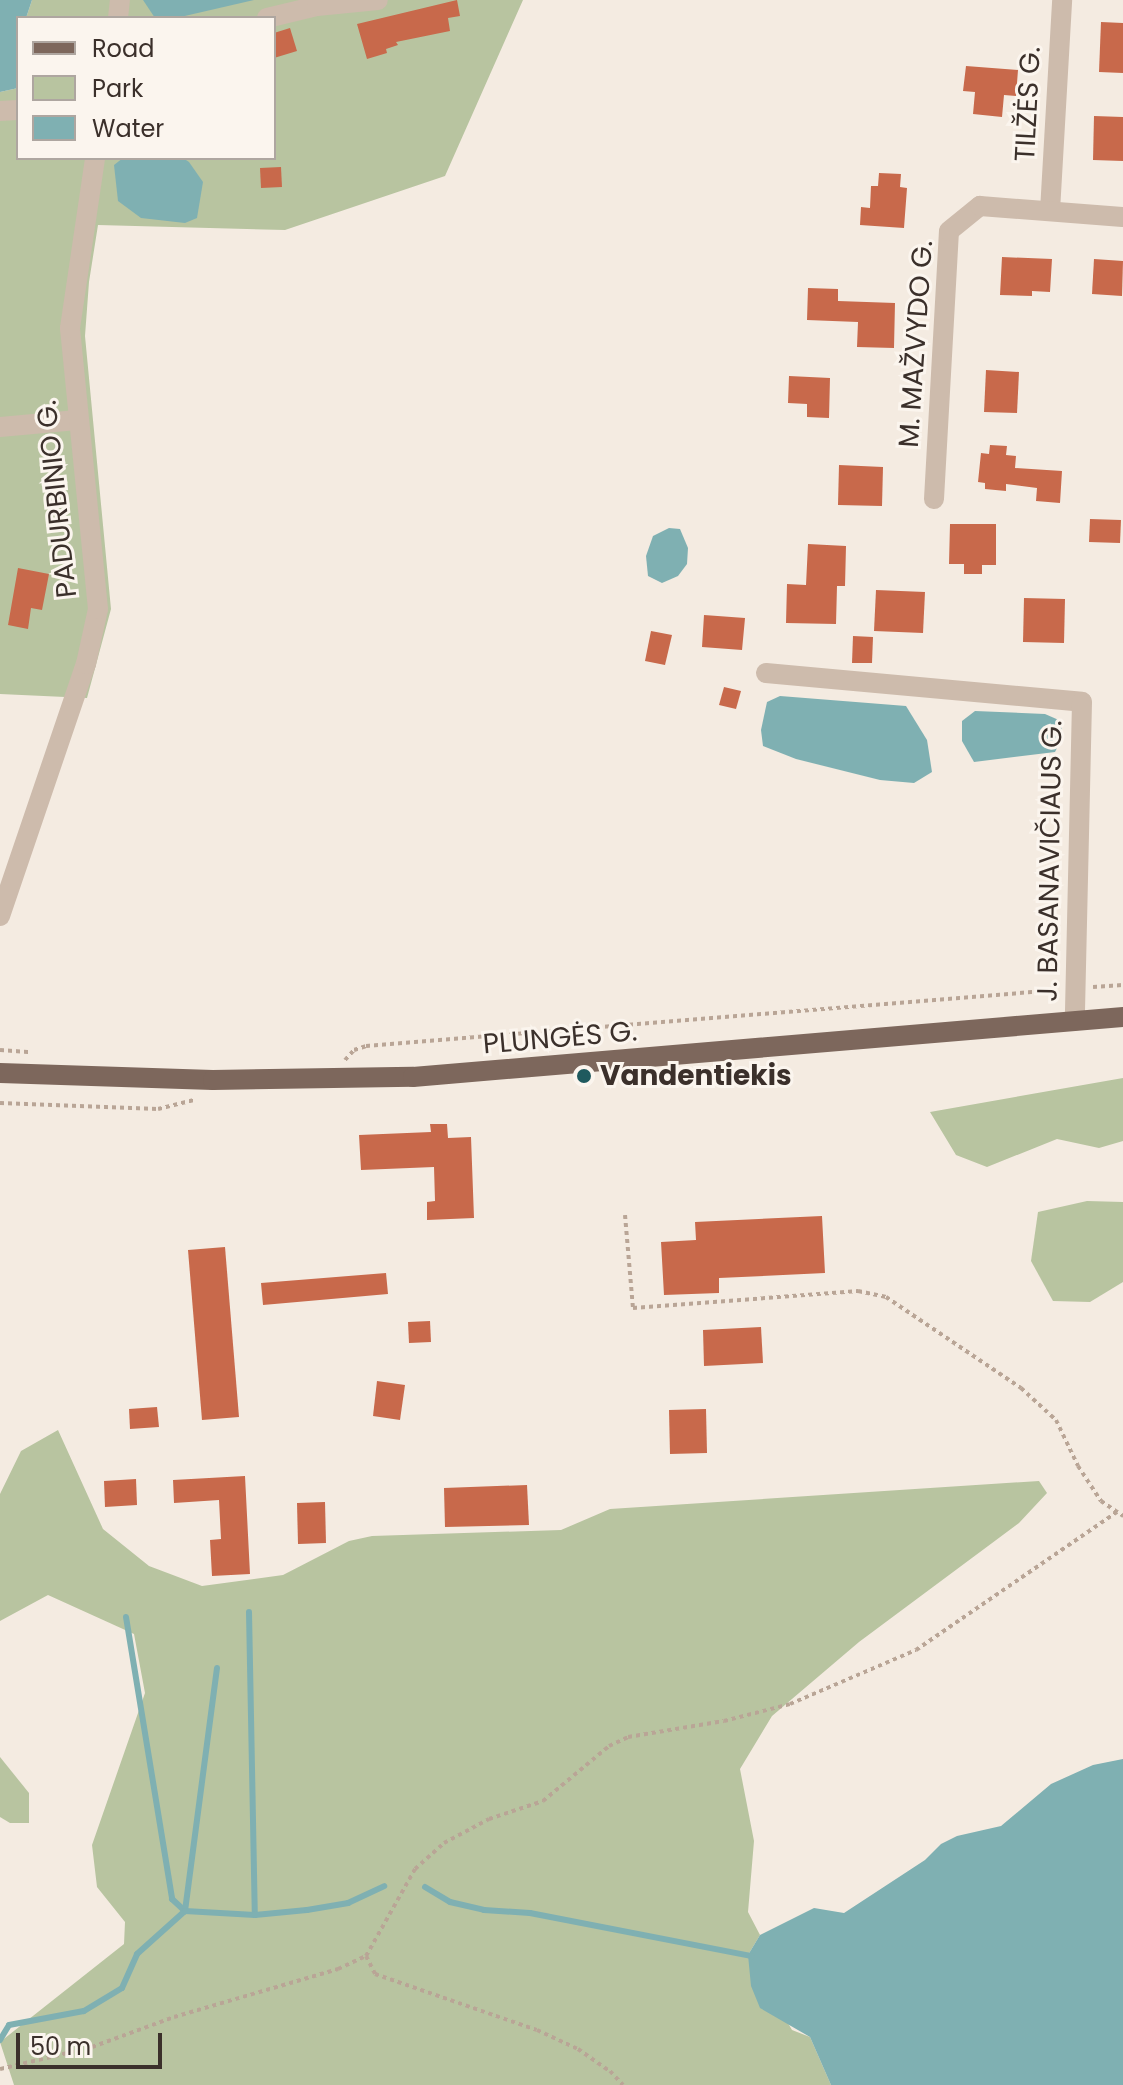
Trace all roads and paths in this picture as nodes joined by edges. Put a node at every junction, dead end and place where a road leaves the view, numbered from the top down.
1 (378, 0) edge
2 (1062, 0) edge
3 (275, 16) edge
4 (95, 160) edge
5 (1050, 211) junction
6 (1123, 217) edge
7 (77, 420) junction
8 (0, 427) edge
9 (934, 499) dead end
10 (766, 673) dead end
11 (0, 916) edge
12 (1123, 1017) edge
13 (1075, 1021) junction
14 (0, 1073) edge
15 (625, 1215) dead end
16 (1117, 1512) junction
17 (1123, 1516) edge
18 (366, 1956) junction
19 (0, 2069) edge
20 (623, 2085) edge

1 - 3 street
2 - 5 street, TILŽĖS G.
4 - 7 street, PADURBINIO G.
5 - 6 street, M. MAŽVYDO G.
5 - 9 street, M. MAŽVYDO G.
7 - 8 street
7 - 11 street, PADURBINIO G.
10 - 13 street, J. BASANAVIČIAUS G.
12 - 13 main road, PLUNGĖS G.
13 - 14 main road, PLUNGĖS G.
15 - 16 path
16 - 17 path
16 - 18 path
18 - 19 path
18 - 20 path

